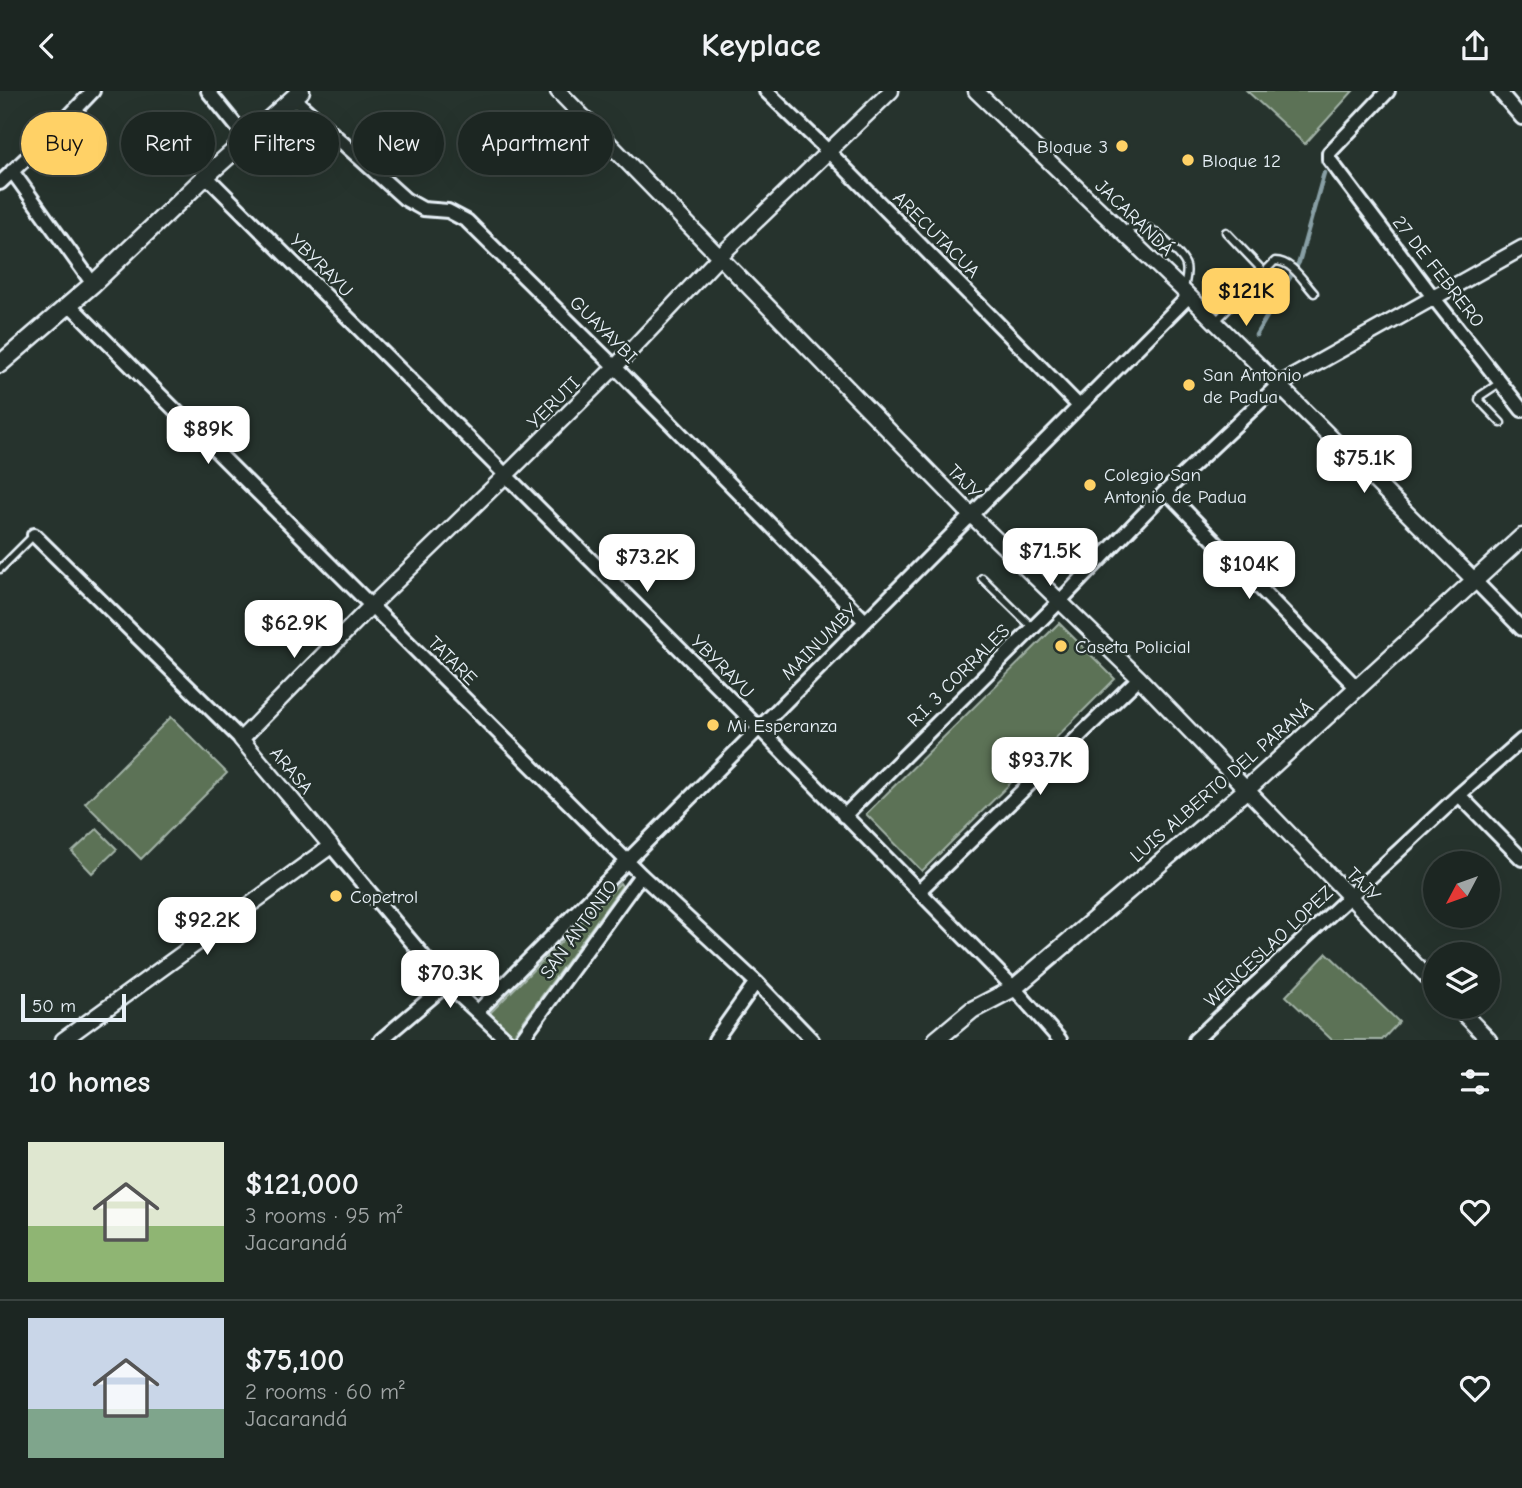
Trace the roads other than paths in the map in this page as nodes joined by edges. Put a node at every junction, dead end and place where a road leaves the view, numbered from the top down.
1 (93, 91) edge
2 (208, 91) edge
3 (558, 91) edge
4 (766, 91) edge
5 (891, 91) edge
6 (976, 91) edge
7 (1388, 91) edge
8 (1499, 91) edge
9 (297, 94) edge
10 (277, 112) edge
11 (229, 117) edge
12 (1522, 118) edge
13 (828, 151) junction
14 (229, 155) edge
15 (12, 171) junction
16 (206, 176) junction
17 (0, 183) edge
18 (1119, 229) junction
19 (1226, 232) dead end
20 (1522, 248) edge
21 (719, 257) junction
22 (1264, 272) junction
23 (93, 284) junction
24 (1186, 293) junction
25 (1314, 293) dead end
26 (1433, 297) junction
27 (69, 304) junction
28 (1215, 322) junction
29 (0, 364) edge
30 (615, 367) junction
31 (1500, 382) junction
32 (1278, 385) junction
33 (1079, 406) junction
34 (1522, 411) edge
35 (1501, 423) dead end
36 (505, 476) junction
37 (1166, 491) junction
38 (971, 515) junction
39 (34, 535) joint
40 (1522, 537) edge
41 (0, 569) edge
42 (982, 577) dead end
43 (1474, 580) junction
44 (1059, 602) junction
45 (371, 606) junction
46 (865, 621) junction
47 (1033, 628) junction
48 (1522, 629) edge
49 (1139, 678) junction
50 (1357, 688) junction
51 (759, 728) junction
52 (241, 739) junction
53 (1522, 740) edge
54 (1246, 790) junction
55 (1459, 795) junction
56 (844, 816) junction
57 (331, 846) junction
58 (1522, 859) edge
59 (627, 861) junction
60 (641, 875) junction
61 (919, 891) junction
62 (1350, 897) junction
63 (1423, 973) edge
64 (756, 982) junction
65 (447, 984) junction
66 (1014, 988) junction
67 (477, 1013) junction
68 (1469, 1019) edge
69 (526, 1039) edge
70 (63, 1040) edge
71 (381, 1040) edge
72 (507, 1040) edge
73 (715, 1040) edge
74 (812, 1040) edge
75 (936, 1040) edge
76 (1059, 1040) edge
77 (1195, 1040) edge
78 (1489, 1040) edge

1 - 15 street
2 - 11 street
3 - 21 street, TAJY
4 - 13 street, ARECUTACUA
5 - 13 street, YERUTI
6 - 18 street, JACARANDÁ
7 - 26 street, 27 DE FEBRERO
8 - 12 street
9 - 10 main road
9 - 30 street, GUAYAYBI
13 - 21 street, YERUTI
13 - 33 street, ARECUTACUA
14 - 16 main road
15 - 17 street
15 - 23 street
16 - 23 main road
16 - 36 street, YBYRAYU
18 - 24 street, JACARANDÁ
18 - 24 lane
19 - 22 lane
20 - 26 street
21 - 30 street, YERUTI
21 - 38 street, TAJY
22 - 25 lane
22 - 28 lane
23 - 27 main road
24 - 28 street, JACARANDÁ
24 - 33 street, MAINUMBY
26 - 31 street, 27 DE FEBRERO
26 - 32 street
27 - 29 main road
27 - 45 street, TATARE
28 - 32 street, JACARANDÁ
30 - 36 street, YERUTI
30 - 46 street, GUAYAYBI
31 - 34 street, 27 DE FEBRERO
31 - 35 lane
32 - 37 street, R.I. 3 CORRALES
32 - 43 street, JACARANDÁ
33 - 38 street, MAINUMBY
36 - 45 street, YERUTI
36 - 51 street, YBYRAYU
37 - 44 street, R.I. 3 CORRALES
37 - 50 street
38 - 44 street, TAJY
38 - 46 street, MAINUMBY
39 - 41 lane
39 - 52 street, ARASA
40 - 43 main road, LUIS ALBERTO DEL PARANÁ
42 - 47 lane
43 - 48 street
43 - 50 main road, LUIS ALBERTO DEL PARANÁ
44 - 47 street, R.I. 3 CORRALES
44 - 49 street, TAJY
45 - 52 street, YERUTI
45 - 59 street, TATARE
46 - 51 street, MAINUMBY
47 - 56 street, R.I. 3 CORRALES
49 - 54 street, TAJY
49 - 61 street
50 - 54 main road, LUIS ALBERTO DEL PARANÁ
51 - 56 street, YBYRAYU
51 - 59 street, MAINUMBY
52 - 57 street, ARASA
53 - 55 street, WENCESLAO LOPEZ
54 - 62 street, TAJY
54 - 66 main road, LUIS ALBERTO DEL PARANÁ
55 - 58 street
55 - 62 street, WENCESLAO LOPEZ
56 - 61 street, YBYRAYU
57 - 65 street, ARASA
57 - 70 street
59 - 60 street, TATARE
59 - 67 street, MAINUMBY
60 - 64 street, TATARE
60 - 69 street, SAN ANTONIO
61 - 66 street, YBYRAYU
62 - 63 street, TAJY
62 - 77 street, WENCESLAO LOPEZ
64 - 73 street
64 - 74 street, TATARE
65 - 67 street, ARASA
65 - 71 street
66 - 75 main road, LUIS ALBERTO DEL PARANÁ
66 - 76 street, YBYRAYU
67 - 72 street, ARASA
68 - 78 street

